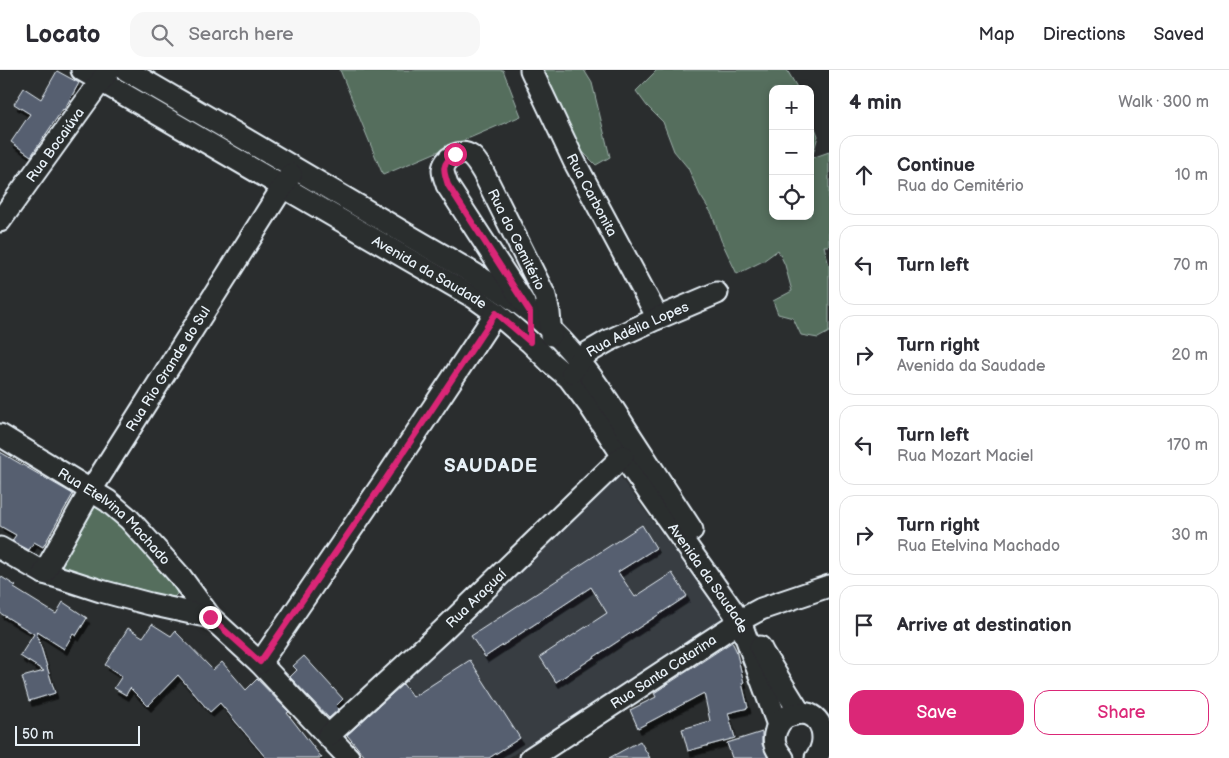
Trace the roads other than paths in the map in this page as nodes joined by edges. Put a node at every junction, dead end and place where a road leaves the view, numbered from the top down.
1 (82, 70) edge
2 (126, 70) edge
3 (531, 70) edge
4 (105, 75) edge
5 (295, 168) junction
6 (283, 186) junction
7 (0, 220) edge
8 (717, 293) dead end
9 (530, 312) junction
10 (496, 313) junction
11 (658, 318) junction
12 (550, 330) junction
13 (530, 342) junction
14 (551, 363) junction
15 (574, 370) junction
16 (0, 435) edge
17 (623, 456) junction
18 (91, 490) junction
19 (0, 548) edge
20 (44, 573) junction
21 (829, 586) edge
22 (210, 617) junction
23 (744, 618) junction
24 (260, 662) junction
25 (800, 713) junction
26 (778, 724) junction
27 (328, 736) junction
28 (825, 747) edge
29 (349, 758) edge
30 (531, 758) edge
31 (783, 758) edge

1 - 4 street, Avenida da Saudade
2 - 5 street, Avenida da Saudade
3 - 11 street, Rua Carbonita
4 - 6 street, Avenida da Saudade
4 - 7 street, Rua Bocaiúva
5 - 6 street, Rua Rio Grande do Sul
5 - 9 street, Avenida da Saudade
6 - 10 street, Avenida da Saudade
6 - 18 street, Rua Rio Grande do Sul
8 - 11 street, Rua Adélia Lopes
9 - 12 street, Avenida da Saudade
9 - 12 street, Rua do Cemitério
9 - 13 street
10 - 13 street, Avenida da Saudade
10 - 24 street
11 - 15 street, Rua Adélia Lopes
12 - 14 street, Rua do Cemitério
12 - 15 street, Avenida da Saudade
13 - 14 street, Avenida da Saudade
14 - 15 street, Avenida da Saudade
15 - 17 street, Avenida da Saudade
15 - 23 street, Avenida da Saudade
16 - 18 street, Rua Etelvina Machado
17 - 23 street, Avenida da Saudade
17 - 27 street, Rua Araçuaí
18 - 20 street, Rua Rio Grande do Sul
18 - 22 street, Rua Etelvina Machado
19 - 20 street, Rua Etelvina Machado
20 - 22 street, Rua Etelvina Machado
21 - 23 street, Rua Santa Catarina
22 - 24 street, Rua Etelvina Machado
23 - 25 street, Avenida da Saudade
23 - 26 street, Avenida da Saudade
23 - 30 street, Rua Santa Catarina
24 - 27 street, Rua Etelvina Machado
25 - 26 street
25 - 28 street
26 - 31 street
27 - 29 street, Rua Etelvina Machado

